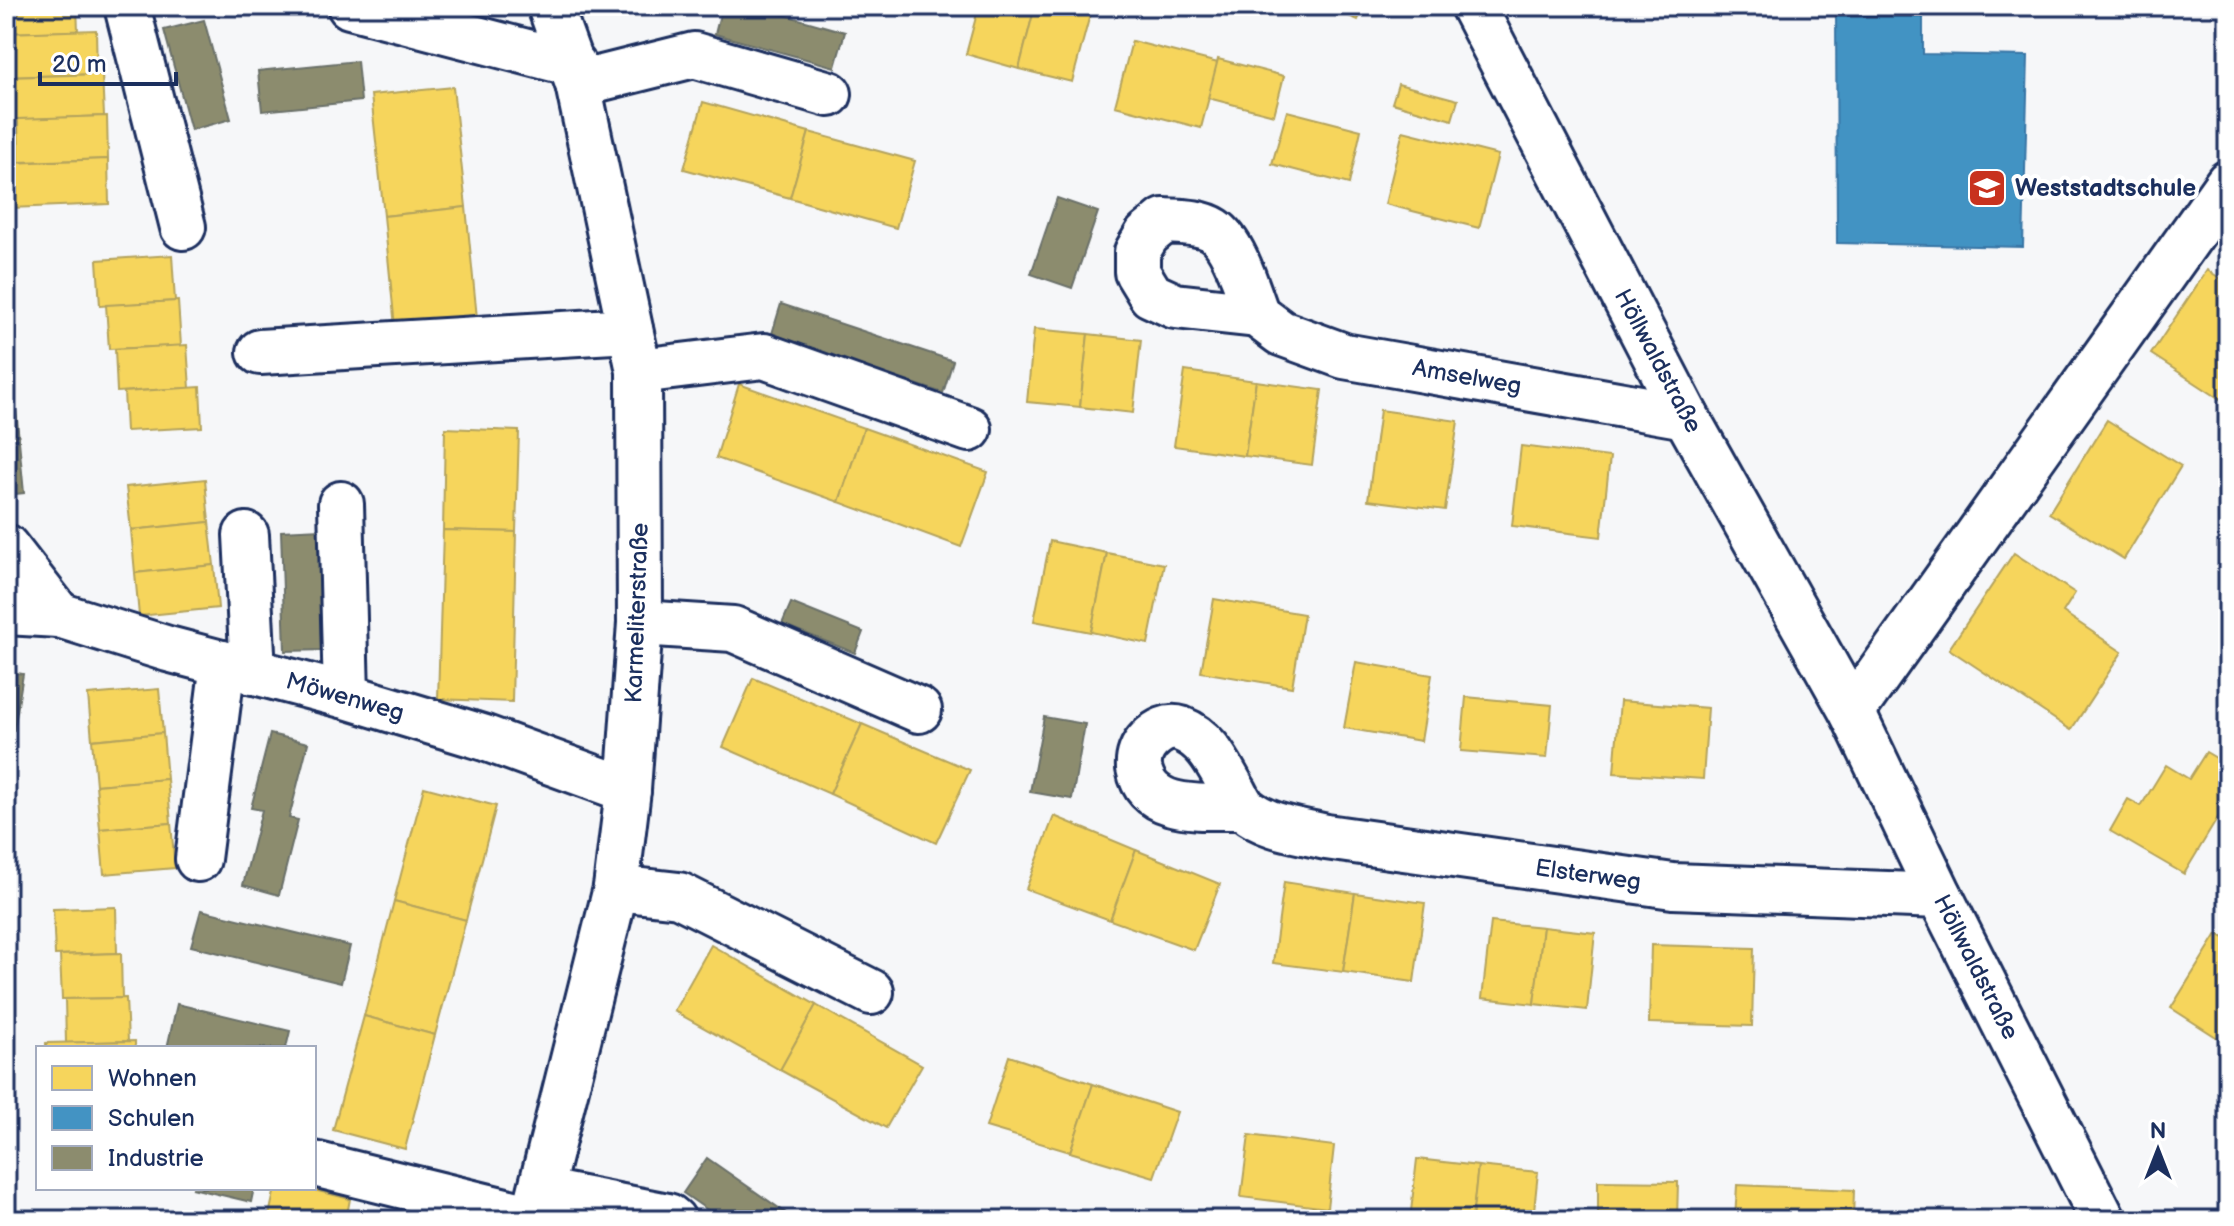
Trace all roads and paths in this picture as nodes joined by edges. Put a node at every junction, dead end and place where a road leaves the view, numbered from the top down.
1 (127, 6) edge
2 (350, 6) edge
3 (550, 6) edge
4 (1473, 6) edge
5 (575, 74) junction
6 (829, 94) dead end
7 (2228, 183) edge
8 (183, 227) dead end
9 (1257, 315) dead end
10 (634, 350) junction
11 (260, 352) dead end
12 (1686, 416) junction
13 (969, 429) dead end
14 (341, 504) dead end
15 (246, 535) dead end
16 (6, 547) edge
17 (6, 612) edge
18 (59, 615) junction
19 (640, 623) junction
20 (238, 668) junction
21 (346, 696) junction
22 (919, 710) dead end
23 (1852, 712) junction
24 (628, 790) junction
25 (1243, 807) dead end
26 (198, 859) dead end
27 (616, 888) junction
28 (1940, 896) junction
29 (871, 992) dead end
30 (316, 1164) edge
31 (536, 1210) edge
32 (673, 1220) edge
33 (2103, 1220) edge

1 - 8 street
2 - 5 street
3 - 5 street, Karmeliterstraße
4 - 12 street, Höllwaldstraße
5 - 6 street
5 - 10 street, Karmeliterstraße
7 - 23 street
9 - 12 street, Amselweg
10 - 11 street
10 - 13 street
10 - 19 street, Karmeliterstraße
12 - 23 street, Höllwaldstraße
14 - 21 street
15 - 20 street
16 - 18 street
17 - 18 street, Möwenweg
18 - 20 street, Möwenweg
19 - 22 street
19 - 24 street, Karmeliterstraße
20 - 21 street, Möwenweg
20 - 26 street
21 - 24 street, Möwenweg
23 - 28 street, Höllwaldstraße
24 - 27 street, Karmeliterstraße
25 - 28 street, Elsterweg
27 - 29 street
27 - 31 street, Karmeliterstraße
28 - 33 street, Höllwaldstraße
30 - 31 street
31 - 32 street

